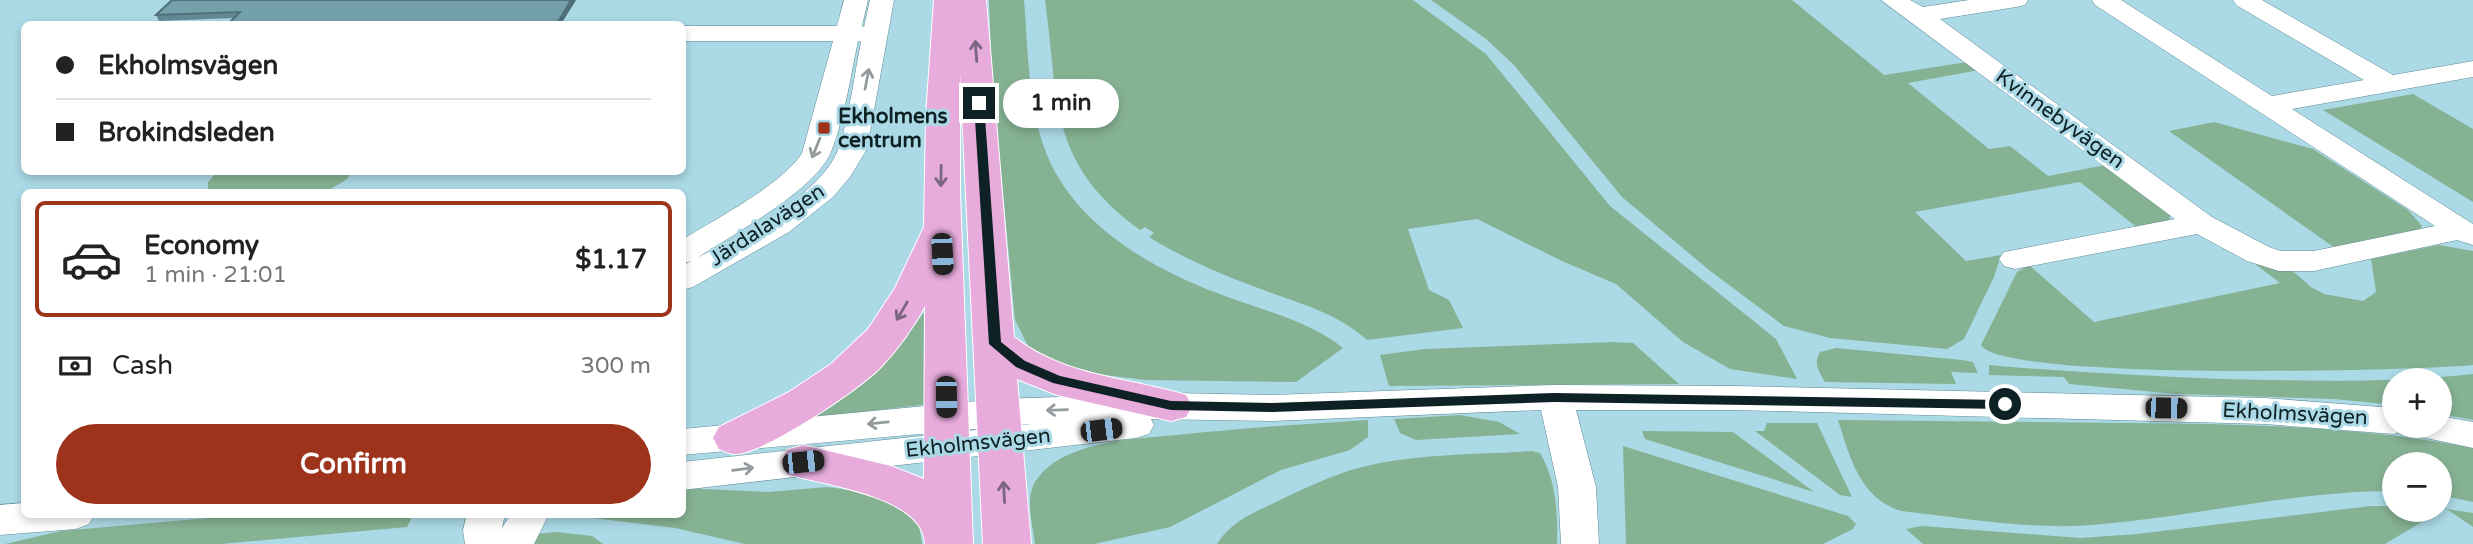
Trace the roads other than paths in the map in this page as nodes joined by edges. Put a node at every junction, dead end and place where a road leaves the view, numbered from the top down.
1 (949, 0) edge
2 (971, 0) edge
3 (1893, 0) edge
4 (2016, 0) edge
5 (2104, 0) edge
6 (2245, 0) edge
7 (1919, 15) junction
8 (864, 19) edge
9 (686, 33) edge
10 (2473, 69) edge
11 (2389, 84) junction
12 (2269, 105) junction
13 (2201, 224) junction
14 (940, 227) junction
15 (2467, 234) edge
16 (686, 251) edge
17 (2015, 259) dead end
18 (686, 278) edge
19 (995, 344) junction
20 (1554, 397) junction
21 (1171, 406) junction
22 (1272, 408) junction
23 (2382, 420) edge
24 (1000, 426) junction
25 (946, 431) junction
26 (2452, 431) edge
27 (2473, 435) edge
28 (735, 438) junction
29 (686, 442) edge
30 (803, 462) junction
31 (686, 476) edge
32 (25, 518) edge
33 (485, 518) edge
34 (529, 518) edge
35 (0, 520) edge
36 (948, 537) edge
37 (484, 544) edge
38 (511, 544) edge
39 (1007, 544) edge
40 (1580, 544) edge

1 -> 14 main road
19 -> 2 main road
3 - 7 street, Kvinnebyvägen
4 - 7 street
5 - 12 street, Kvinnebyvägen
6 - 11 street
7 - 13 street, Kvinnebyvägen
8 - 9 street
8 -> 16 street, Järdalavägen
18 -> 8 street, Järdalavägen
10 - 11 street
11 - 12 street
12 - 15 street, Kvinnebyvägen
13 - 15 street, Kvinnebyvägen
13 - 17 street
14 - 25 main road
14 -> 28 main road
19 - 21 main road
19 - 24 main road
20 - 22 street, Ekholmsvägen
20 - 23 street, Ekholmsvägen
20 - 40 street
21 - 22 street, Ekholmsvägen
21 -> 24 street, Ekholmsvägen
22 - 24 street, Ekholmsvägen
24 - 25 street, Ekholmsvägen
39 -> 24 main road
25 -> 28 street, Ekholmsvägen
25 - 30 street, Ekholmsvägen
25 - 36 main road
26 - 27 street
28 - 29 street, Ekholmsvägen
31 -> 30 street, Ekholmsvägen
30 - 36 main road
32 - 35 street
33 - 37 street
34 - 38 street

